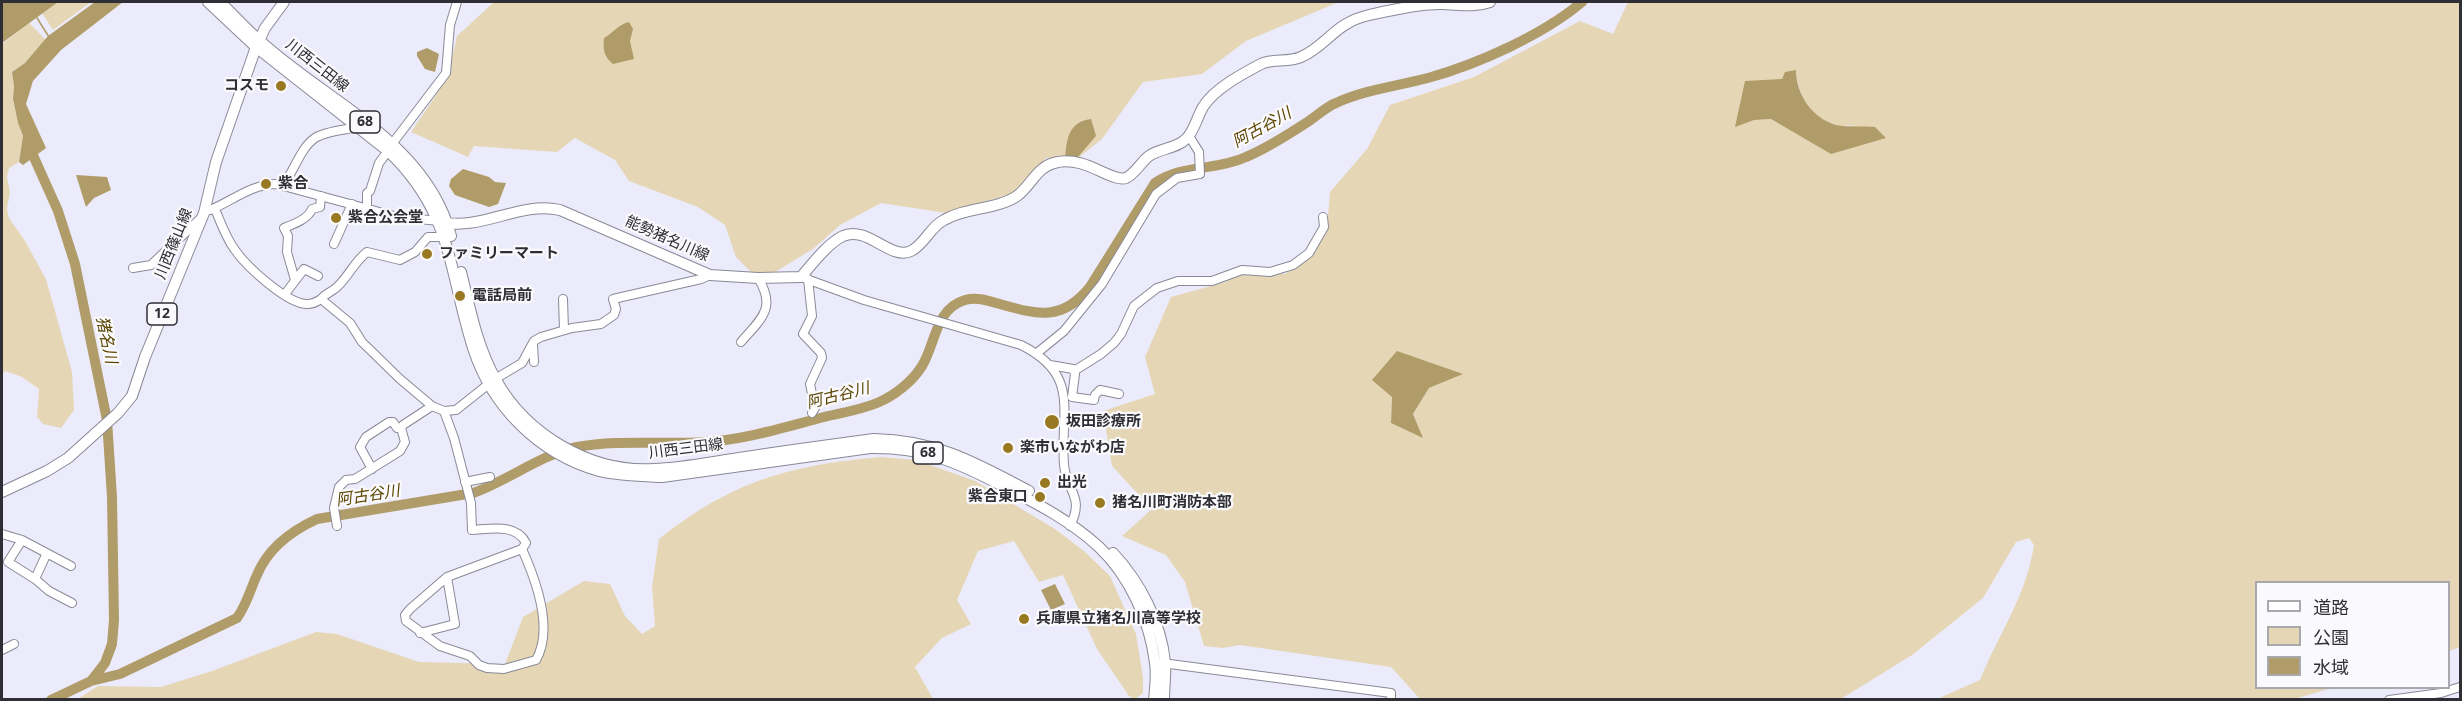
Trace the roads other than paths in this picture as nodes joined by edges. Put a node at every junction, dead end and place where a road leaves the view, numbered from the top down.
1 (208, 2) edge
2 (220, 2) edge
3 (284, 2) edge
4 (457, 2) edge
5 (1490, 2) edge
6 (258, 44) junction
7 (358, 127) junction
8 (1189, 136) junction
9 (390, 147) junction
10 (283, 185) junction
11 (321, 196) junction
12 (352, 204) junction
13 (214, 208) junction
14 (367, 208) junction
15 (203, 216) junction
16 (1323, 218) dead end
17 (443, 222) junction
18 (445, 237) junction
19 (334, 244) dead end
20 (133, 268) dead end
21 (710, 275) junction
22 (318, 276) dead end
23 (758, 278) junction
24 (804, 278) junction
25 (295, 280) junction
26 (285, 294) junction
27 (321, 299) junction
28 (563, 299) dead end
29 (564, 330) junction
30 (741, 342) dead end
31 (533, 344) junction
32 (1037, 353) junction
33 (534, 362) dead end
34 (1050, 365) junction
35 (1074, 371) junction
36 (493, 382) junction
37 (1119, 394) dead end
38 (432, 406) junction
39 (444, 411) junction
40 (812, 413) dead end
41 (401, 428) junction
42 (551, 444) junction
43 (372, 469) junction
44 (490, 477) dead end
45 (466, 484) junction
46 (2, 492) edge
47 (1072, 522) junction
48 (337, 526) dead end
49 (2, 534) edge
50 (22, 540) junction
51 (522, 549) junction
52 (46, 555) junction
53 (71, 566) dead end
54 (447, 577) junction
55 (35, 579) junction
56 (72, 603) dead end
57 (420, 633) junction
58 (14, 644) dead end
59 (2, 648) edge
60 (1160, 664) junction
61 (2460, 687) edge
62 (1154, 699) edge
63 (1164, 699) edge
64 (1391, 699) edge
65 (2389, 699) edge

1 - 6 main road
2 - 6 main road
3 - 6 main road, 川西篠山線 / 12
4 - 9 street
5 - 8 main road
6 - 7 main road, 川西三田線 / 68
6 - 9 main road, 川西三田線 / 68
6 - 15 main road, 川西篠山線 / 12
7 - 9 main road, 川西三田線 / 68
7 - 10 street
8 - 24 main road
8 - 32 street
9 - 14 street
9 - 17 main road, 川西三田線 / 68
10 - 11 street
10 - 13 street
11 - 12 street
11 - 25 street
12 - 14 street
12 - 19 street
13 - 15 street
13 - 26 street
14 - 17 street
15 - 20 street
15 - 46 main road, 川西篠山線 / 12
16 - 35 street
17 - 18 main road, 川西三田線 / 68
17 - 21 main road, 能勢猪名川線
17 - 36 main road, 川西三田線 / 68
18 - 27 street
18 - 36 main road, 川西三田線 / 68
21 - 23 main road, 能勢猪名川線
21 - 29 street
22 - 25 street
23 - 24 main road, 能勢猪名川線
23 - 30 street
24 - 32 street
24 - 40 street
25 - 26 street
26 - 27 street
27 - 38 street
28 - 29 street
29 - 31 street
31 - 33 street
31 - 36 street
32 - 34 street
34 - 35 street
34 - 47 street
35 - 37 street
36 - 39 street
36 - 42 main road, 川西三田線 / 68
38 - 39 street
38 - 41 street
39 - 45 street
41 - 43 street
41 - 43 street
42 - 47 main road, 川西三田線 / 68
42 - 47 main road, 川西三田線 / 68
43 - 48 street
44 - 45 street
45 - 51 street
47 - 60 main road, 川西三田線 / 68
49 - 50 street
50 - 52 street
50 - 55 street
51 - 54 street
51 - 57 street
52 - 53 street
52 - 55 street
54 - 57 street
54 - 57 street
55 - 56 street
58 - 59 street
60 - 62 main road, 川西三田線 / 68
60 - 63 main road, 川西三田線 / 68
60 - 64 street
61 - 65 street

